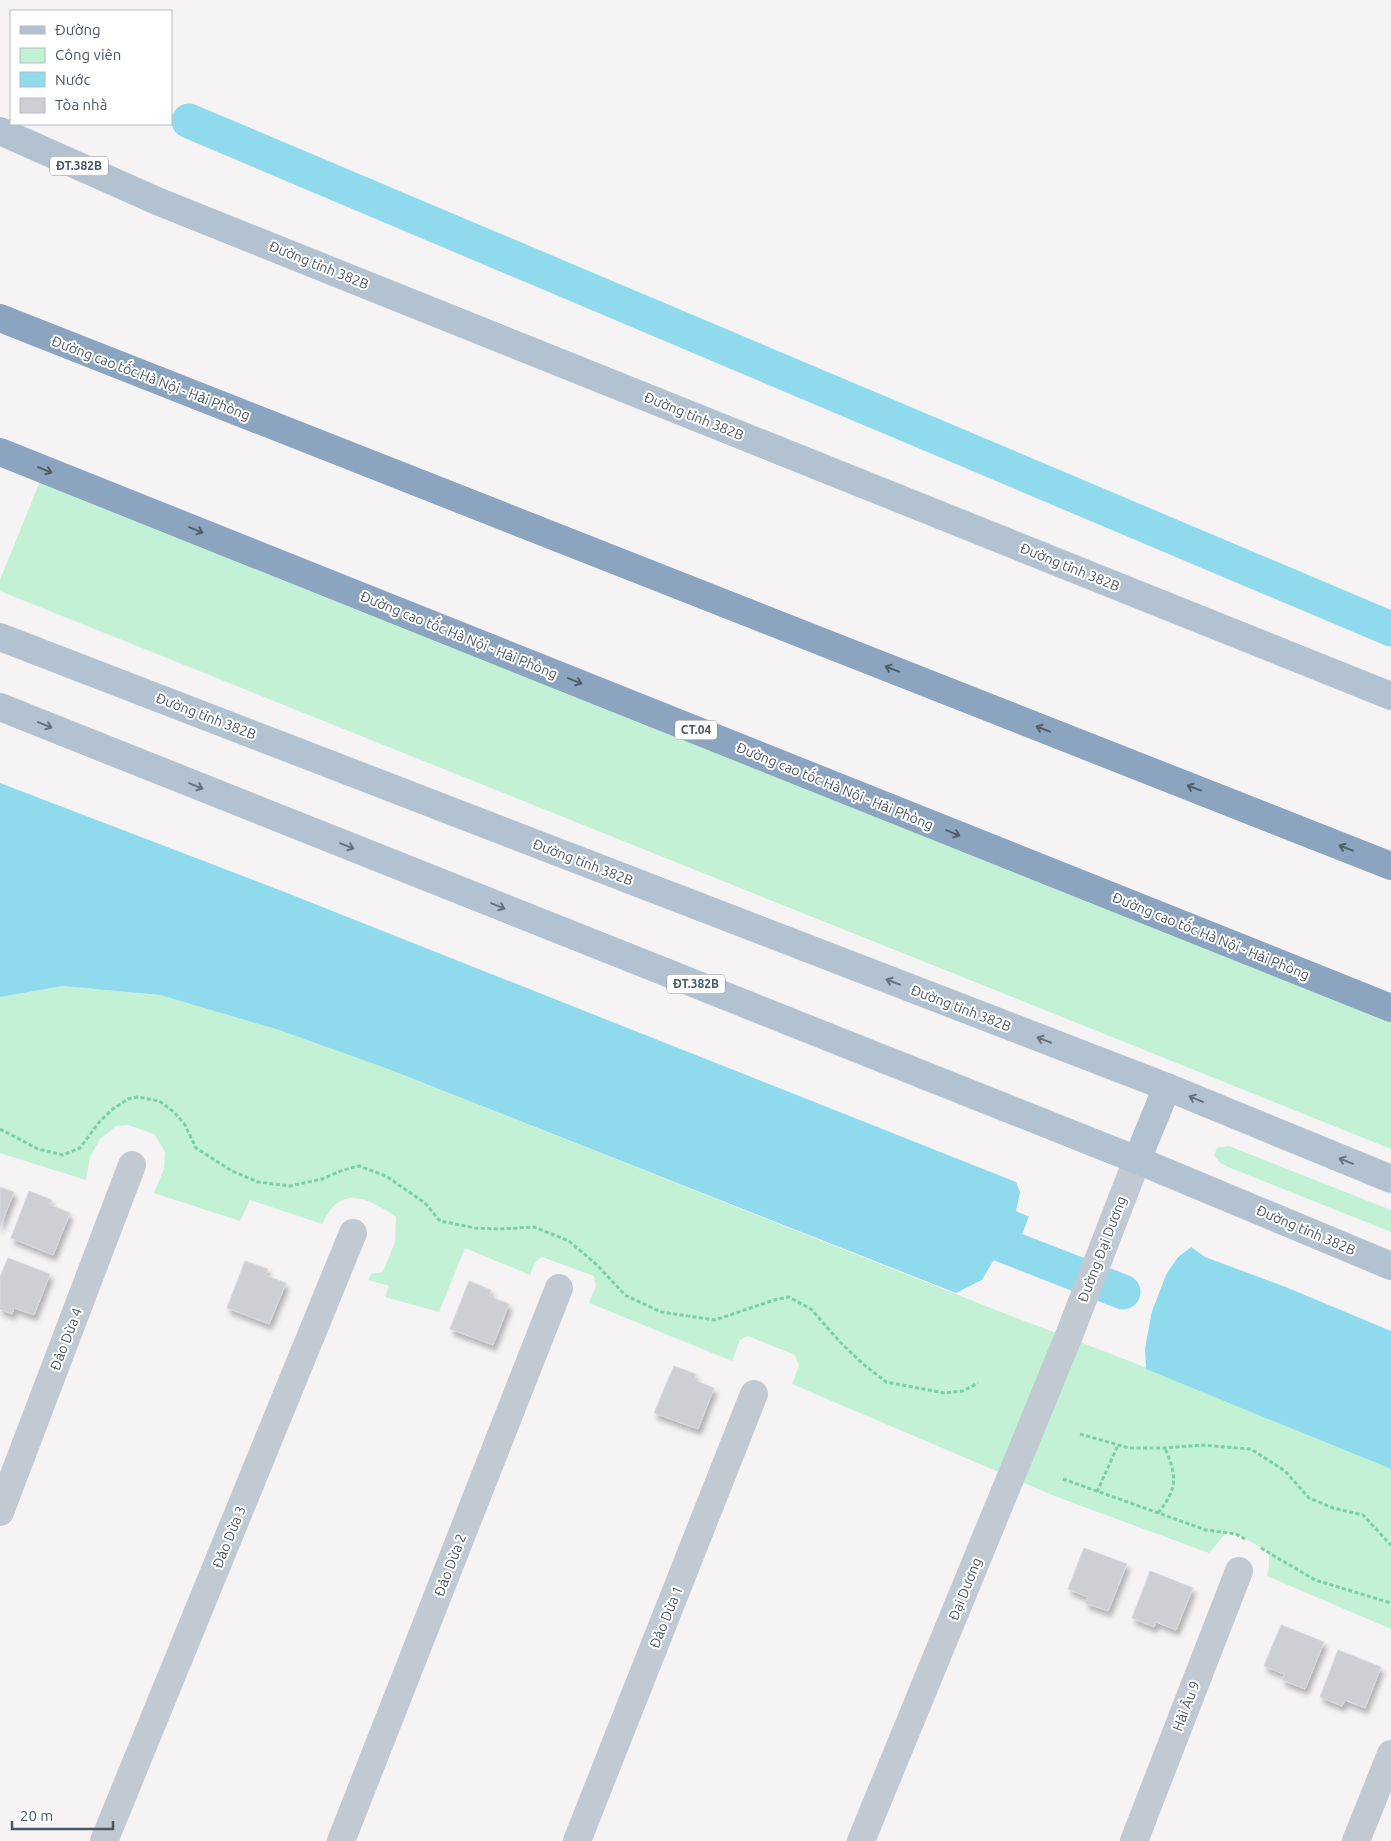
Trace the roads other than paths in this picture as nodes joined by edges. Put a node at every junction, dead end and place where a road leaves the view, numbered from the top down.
1 (0, 131) edge
2 (0, 318) edge
3 (0, 452) edge
4 (0, 637) edge
5 (1391, 696) edge
6 (0, 708) edge
7 (1391, 866) edge
8 (1391, 1008) edge
9 (1167, 1087) junction
10 (1137, 1160) junction
11 (132, 1165) dead end
12 (1391, 1179) edge
13 (353, 1233) dead end
14 (1391, 1266) edge
15 (559, 1288) dead end
16 (1068, 1338) joint
17 (754, 1394) dead end
18 (0, 1512) edge
19 (1238, 1571) dead end
20 (1391, 1754) edge
21 (104, 1841) edge
22 (341, 1841) edge
23 (576, 1841) edge
24 (861, 1841) edge
25 (1134, 1841) edge
26 (1356, 1841) edge

1 - 5 main road, Đường tỉnh 382B / ĐT.382B
7 -> 2 highway, Đường cao tốc Hà Nội - Hải Phòng
3 -> 8 highway, Đường cao tốc Hà Nội - Hải Phòng / CT.04
9 -> 4 main road, Đường tỉnh 382B
6 -> 10 main road, Đường tỉnh 382B / ĐT.382B
9 - 10 main road
12 -> 9 main road, Đường tỉnh 382B
10 - 14 main road, Đường tỉnh 382B / ĐT.382B
10 - 16 street, Đường Đại Dương
11 - 18 street, Đảo Dừa 4
13 - 21 street, Đảo Dừa 3
15 - 22 street, Đảo Dừa 2
16 - 24 street, Đại Dương
17 - 23 street, Đảo Dừa 1
19 - 25 street, Hải Âu 9
20 - 26 street

